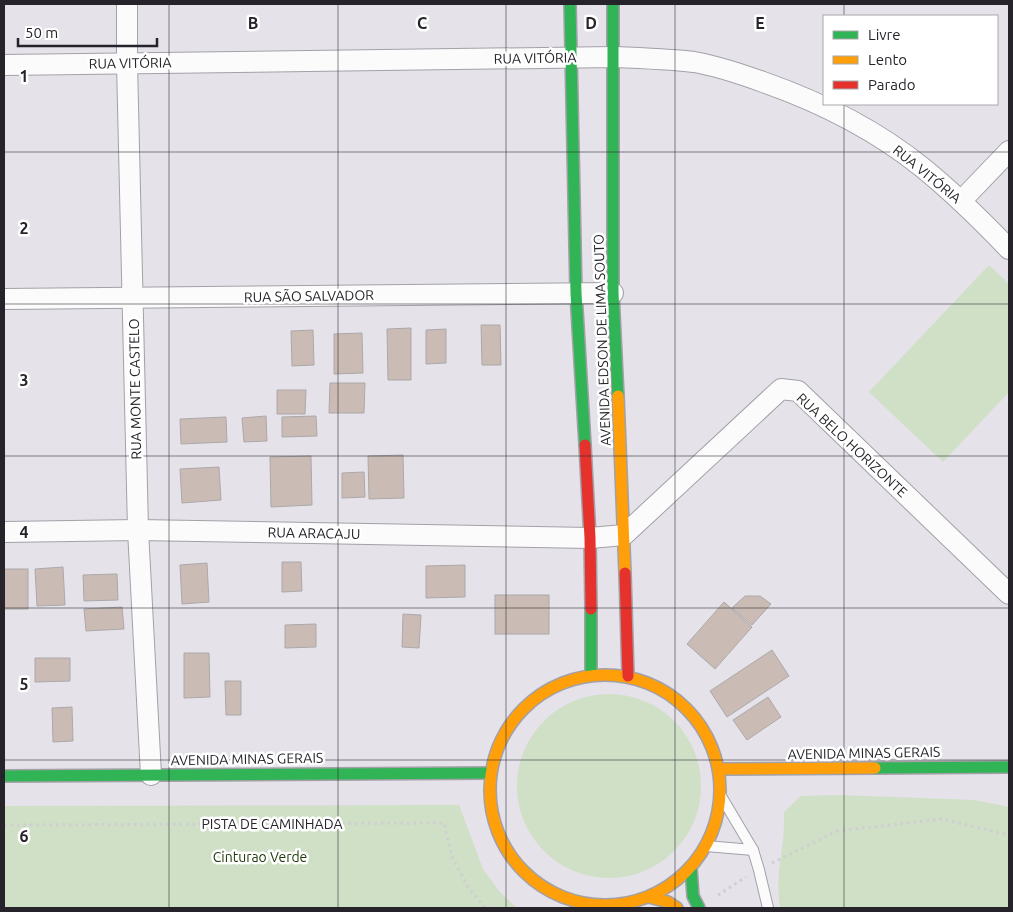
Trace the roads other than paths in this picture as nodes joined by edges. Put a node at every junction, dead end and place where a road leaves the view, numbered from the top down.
1 (127, 4) edge
2 (570, 4) edge
3 (614, 4) edge
4 (614, 57) junction
5 (570, 58) junction
6 (127, 63) junction
7 (4, 65) edge
8 (1009, 151) edge
9 (961, 201) junction
10 (1009, 249) edge
11 (576, 293) junction
12 (613, 293) junction
13 (132, 298) junction
14 (4, 299) edge
15 (138, 530) junction
16 (4, 532) edge
17 (624, 535) junction
18 (590, 538) junction
19 (1009, 594) edge
20 (591, 675) junction
21 (628, 676) junction
22 (1007, 765) edge
23 (719, 770) junction
24 (492, 773) junction
25 (151, 775) junction
26 (4, 776) edge
27 (721, 796) junction
28 (706, 846) junction
29 (753, 850) junction
30 (690, 868) junction
31 (650, 897) junction
32 (678, 908) edge
33 (699, 908) edge
34 (768, 908) edge

1 - 6 street, RUA MONTE CASTELO
2 - 5 main road, AVENIDA EDSON DE LIMA SOUTO
3 - 4 main road, AVENIDA EDSON DE LIMA SOUTO
4 - 5 street, RUA VITÓRIA
4 - 9 street, RUA VITÓRIA
4 - 12 main road, AVENIDA EDSON DE LIMA SOUTO
5 - 6 street, RUA VITÓRIA
5 - 11 main road, AVENIDA EDSON DE LIMA SOUTO
6 - 7 street, RUA VITÓRIA
6 - 13 street, RUA MONTE CASTELO
8 - 9 street
9 - 10 street, RUA VITÓRIA
11 - 12 street, RUA SÃO SALVADOR
11 - 13 street, RUA SÃO SALVADOR
11 - 18 main road, AVENIDA EDSON DE LIMA SOUTO
12 - 17 main road, AVENIDA EDSON DE LIMA SOUTO
13 - 14 street, RUA SÃO SALVADOR
13 - 15 street, RUA MONTE CASTELO
15 - 16 street, RUA ARACAJU
15 - 18 street, RUA ARACAJU
15 - 25 street, RUA MONTE CASTELO
17 - 18 street, RUA ARACAJU
17 - 19 street, RUA BELO HORIZONTE
17 - 21 main road, AVENIDA EDSON DE LIMA SOUTO
18 - 20 main road, AVENIDA EDSON DE LIMA SOUTO
20 - 21 main road
20 - 24 main road
21 - 23 main road
22 - 23 main road, AVENIDA MINAS GERAIS
23 - 27 main road
24 - 25 main road, AVENIDA MINAS GERAIS
24 - 31 main road
25 - 26 main road, AVENIDA MINAS GERAIS
27 - 28 main road
27 - 29 lane
28 - 29 lane
28 - 30 main road
29 - 34 lane
30 - 31 main road
30 - 33 main road
31 - 32 main road

